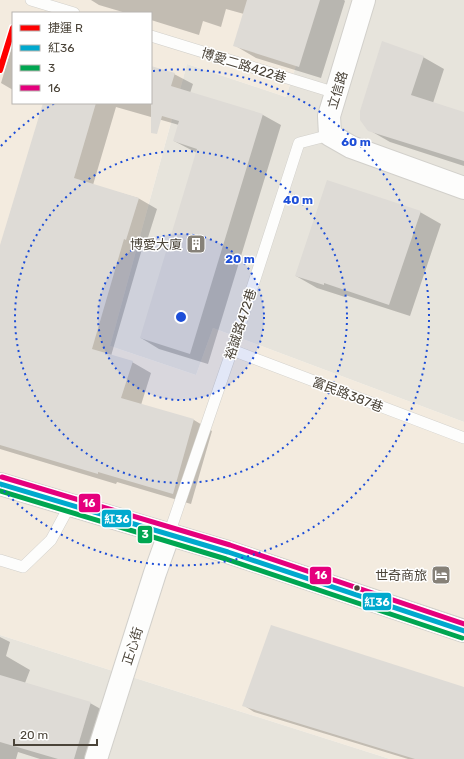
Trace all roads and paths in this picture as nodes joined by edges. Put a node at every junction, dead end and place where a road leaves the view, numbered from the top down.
1 (31, 0) edge
2 (364, 0) edge
3 (71, 12) edge
4 (152, 36) edge
5 (336, 93) junction
6 (330, 135) junction
7 (464, 188) edge
8 (232, 350) junction
9 (464, 438) edge
10 (0, 484) edge
11 (70, 505) junction
12 (169, 534) junction
13 (0, 560) edge
14 (464, 631) edge
15 (96, 759) edge

1 - 3 lane
2 - 5 street, 立信路
4 - 5 lane, 博愛二路422巷
5 - 6 street, 立信路
6 - 7 street
6 - 8 lane, 裕誠路472巷
8 - 9 lane, 富民路387巷
8 - 12 lane, 裕誠路472巷
10 - 11 street
11 - 12 street
11 - 13 lane
12 - 14 street
12 - 15 street, 正心街

